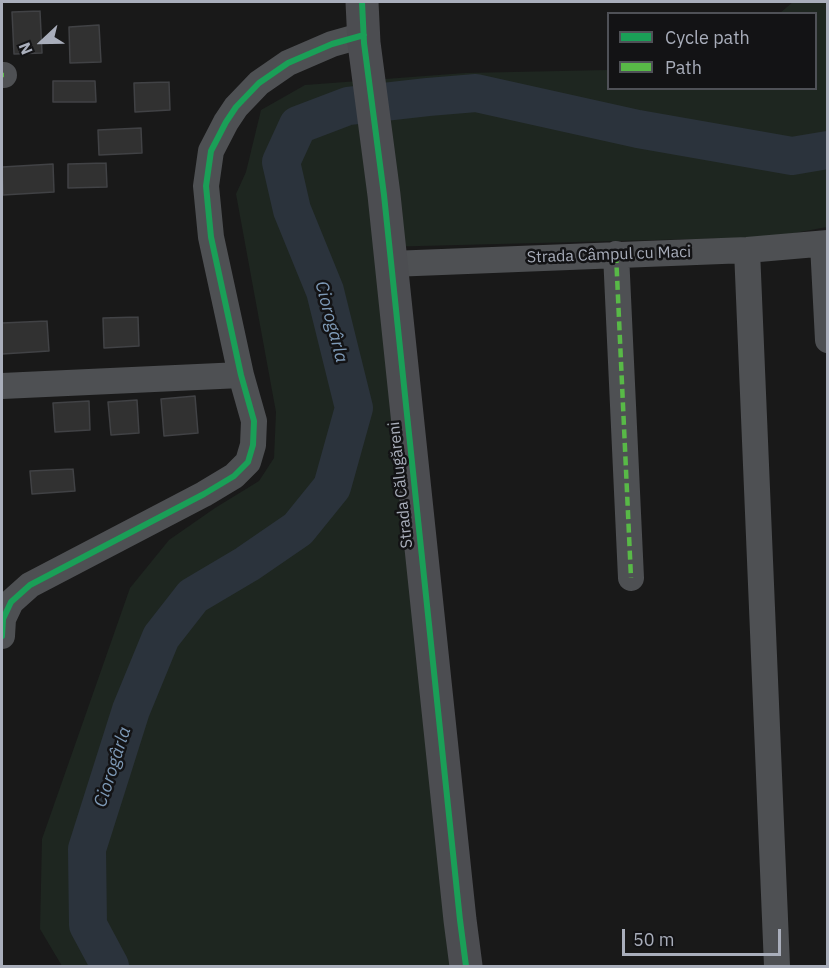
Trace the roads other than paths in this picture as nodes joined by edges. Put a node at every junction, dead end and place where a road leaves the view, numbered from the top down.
1 (362, 2) edge
2 (364, 39) junction
3 (825, 244) edge
4 (747, 250) junction
5 (616, 254) junction
6 (391, 264) junction
7 (828, 340) edge
8 (241, 375) junction
9 (2, 386) edge
10 (631, 578) dead end
11 (2, 636) edge
12 (466, 966) edge
13 (777, 966) edge

1 - 2 street, Strada Călugăreni
2 - 6 street, Strada Călugăreni
2 - 8 street
3 - 4 street, Strada Câmpul cu Maci
3 - 7 street
4 - 5 street, Strada Câmpul cu Maci
4 - 13 street
5 - 6 street, Strada Câmpul cu Maci
5 - 10 street
6 - 12 street, Strada Călugăreni
8 - 9 street
8 - 11 street

